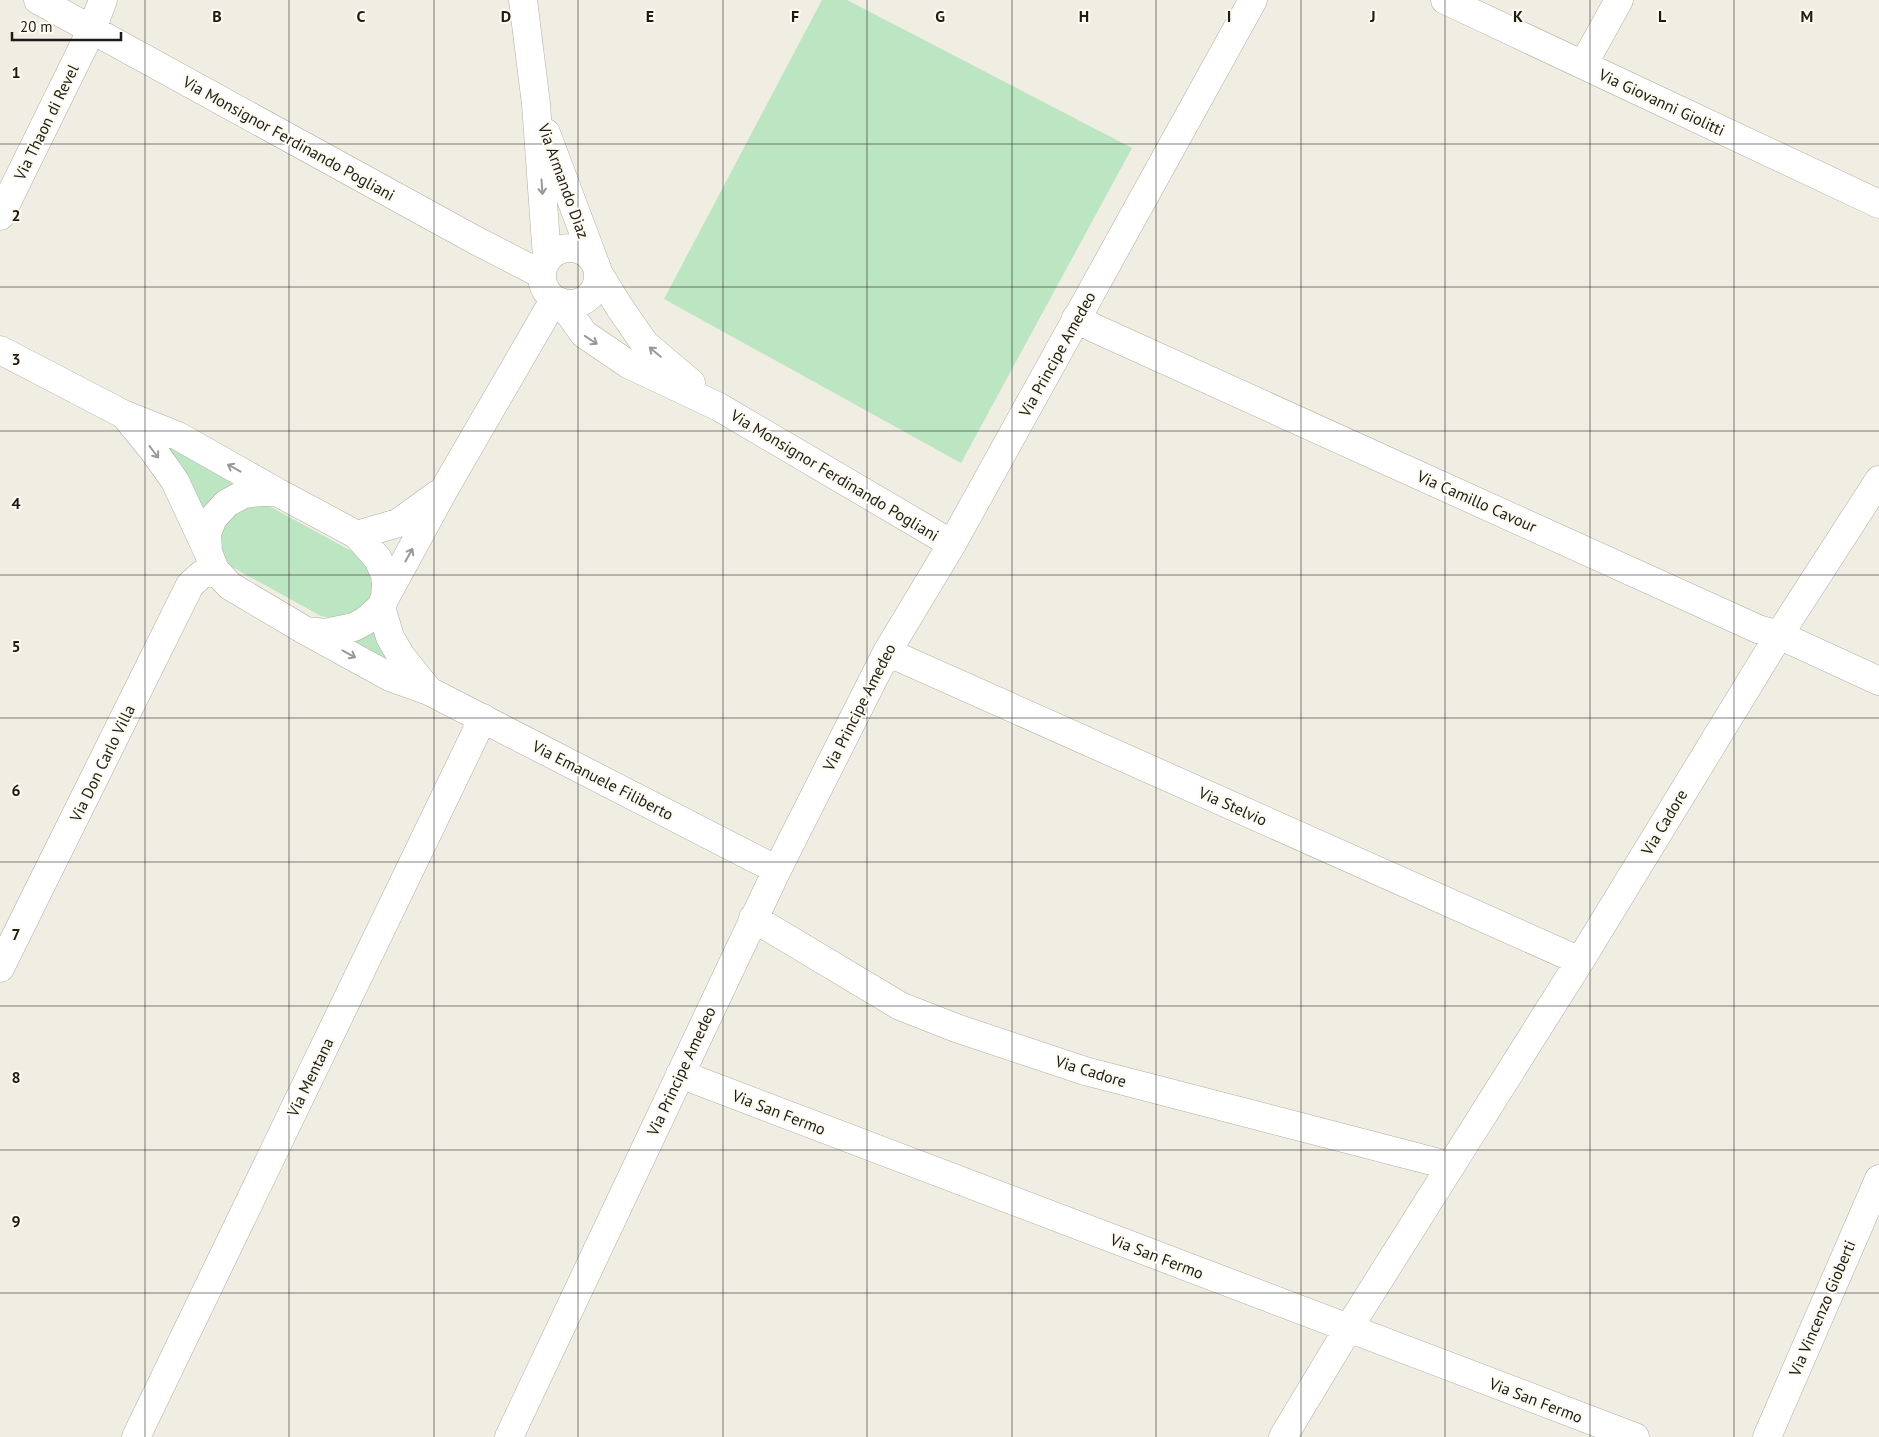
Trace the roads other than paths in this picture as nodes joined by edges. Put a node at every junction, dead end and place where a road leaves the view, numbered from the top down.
1 (38, 0) edge
2 (103, 0) edge
3 (523, 0) edge
4 (1253, 0) edge
5 (1445, 0) edge
6 (1619, 0) edge
7 (92, 29) junction
8 (1584, 65) junction
9 (536, 104) junction
10 (1879, 204) edge
11 (0, 216) edge
12 (544, 266) junction
13 (596, 266) junction
14 (558, 301) junction
15 (1076, 318) junction
16 (0, 350) edge
17 (719, 407) junction
18 (123, 414) junction
19 (1879, 480) edge
20 (446, 488) junction
21 (277, 492) junction
22 (357, 535) junction
23 (952, 544) junction
24 (212, 561) junction
25 (383, 603) junction
26 (306, 631) junction
27 (1779, 635) junction
28 (887, 652) junction
29 (1879, 681) edge
30 (429, 691) junction
31 (483, 718) junction
32 (777, 870) junction
33 (754, 918) junction
34 (1580, 961) junction
35 (0, 968) edge
36 (680, 1074) junction
37 (1451, 1166) junction
38 (1879, 1179) edge
39 (1348, 1329) junction
40 (136, 1437) edge
41 (508, 1437) edge
42 (1283, 1437) edge
43 (1635, 1437) edge
44 (1767, 1437) edge

1 - 7 street, Via Monsignor Ferdinando Pogliani
2 - 7 street, Via Thaon di Revel
3 - 9 street, Via Armando Diaz
4 - 15 street, Via Principe Amedeo
5 - 8 street, Via Giovanni Giolitti
6 - 8 street
7 - 11 street, Via Thaon di Revel
7 - 12 street, Via Monsignor Ferdinando Pogliani
8 - 10 street, Via Giovanni Giolitti
9 -> 12 street, Via Armando Diaz
9 - 13 street, Via Armando Diaz
12 - 13 street
12 - 14 street, Via Monsignor Ferdinando Pogliani
13 - 14 street
17 -> 13 street, Via Monsignor Ferdinando Pogliani
14 -> 17 street, Via Monsignor Ferdinando Pogliani
14 - 20 street
15 - 23 street, Via Principe Amedeo
15 - 27 street, Via Camillo Cavour
16 - 18 street
17 - 23 street, Via Monsignor Ferdinando Pogliani
21 -> 18 street
18 -> 24 street
19 - 27 street, Via Cadore
20 - 22 street
25 -> 20 street
21 - 22 street
21 - 24 street
22 - 25 street
23 - 28 street, Via Principe Amedeo
24 - 26 street
24 - 35 street, Via Don Carlo Villa
25 - 26 street
25 - 30 street
26 -> 30 street, Via Emanuele Filiberto
27 - 29 street, Via Camillo Cavour
27 - 34 street, Via Cadore
28 - 32 street, Via Principe Amedeo
28 - 34 street, Via Stelvio
30 - 31 street, Via Emanuele Filiberto
31 - 32 street, Via Emanuele Filiberto
31 - 40 street, Via Mentana
32 - 33 street, Via Principe Amedeo
33 - 36 street, Via Principe Amedeo
33 - 37 street, Via Cadore
34 - 37 street, Via Cadore
36 - 39 street, Via San Fermo
36 - 41 street, Via Principe Amedeo
37 - 39 street, Via Cadore
38 - 44 street, Via Vincenzo Gioberti
39 - 42 street, Via Cadore
39 - 43 street, Via San Fermo

